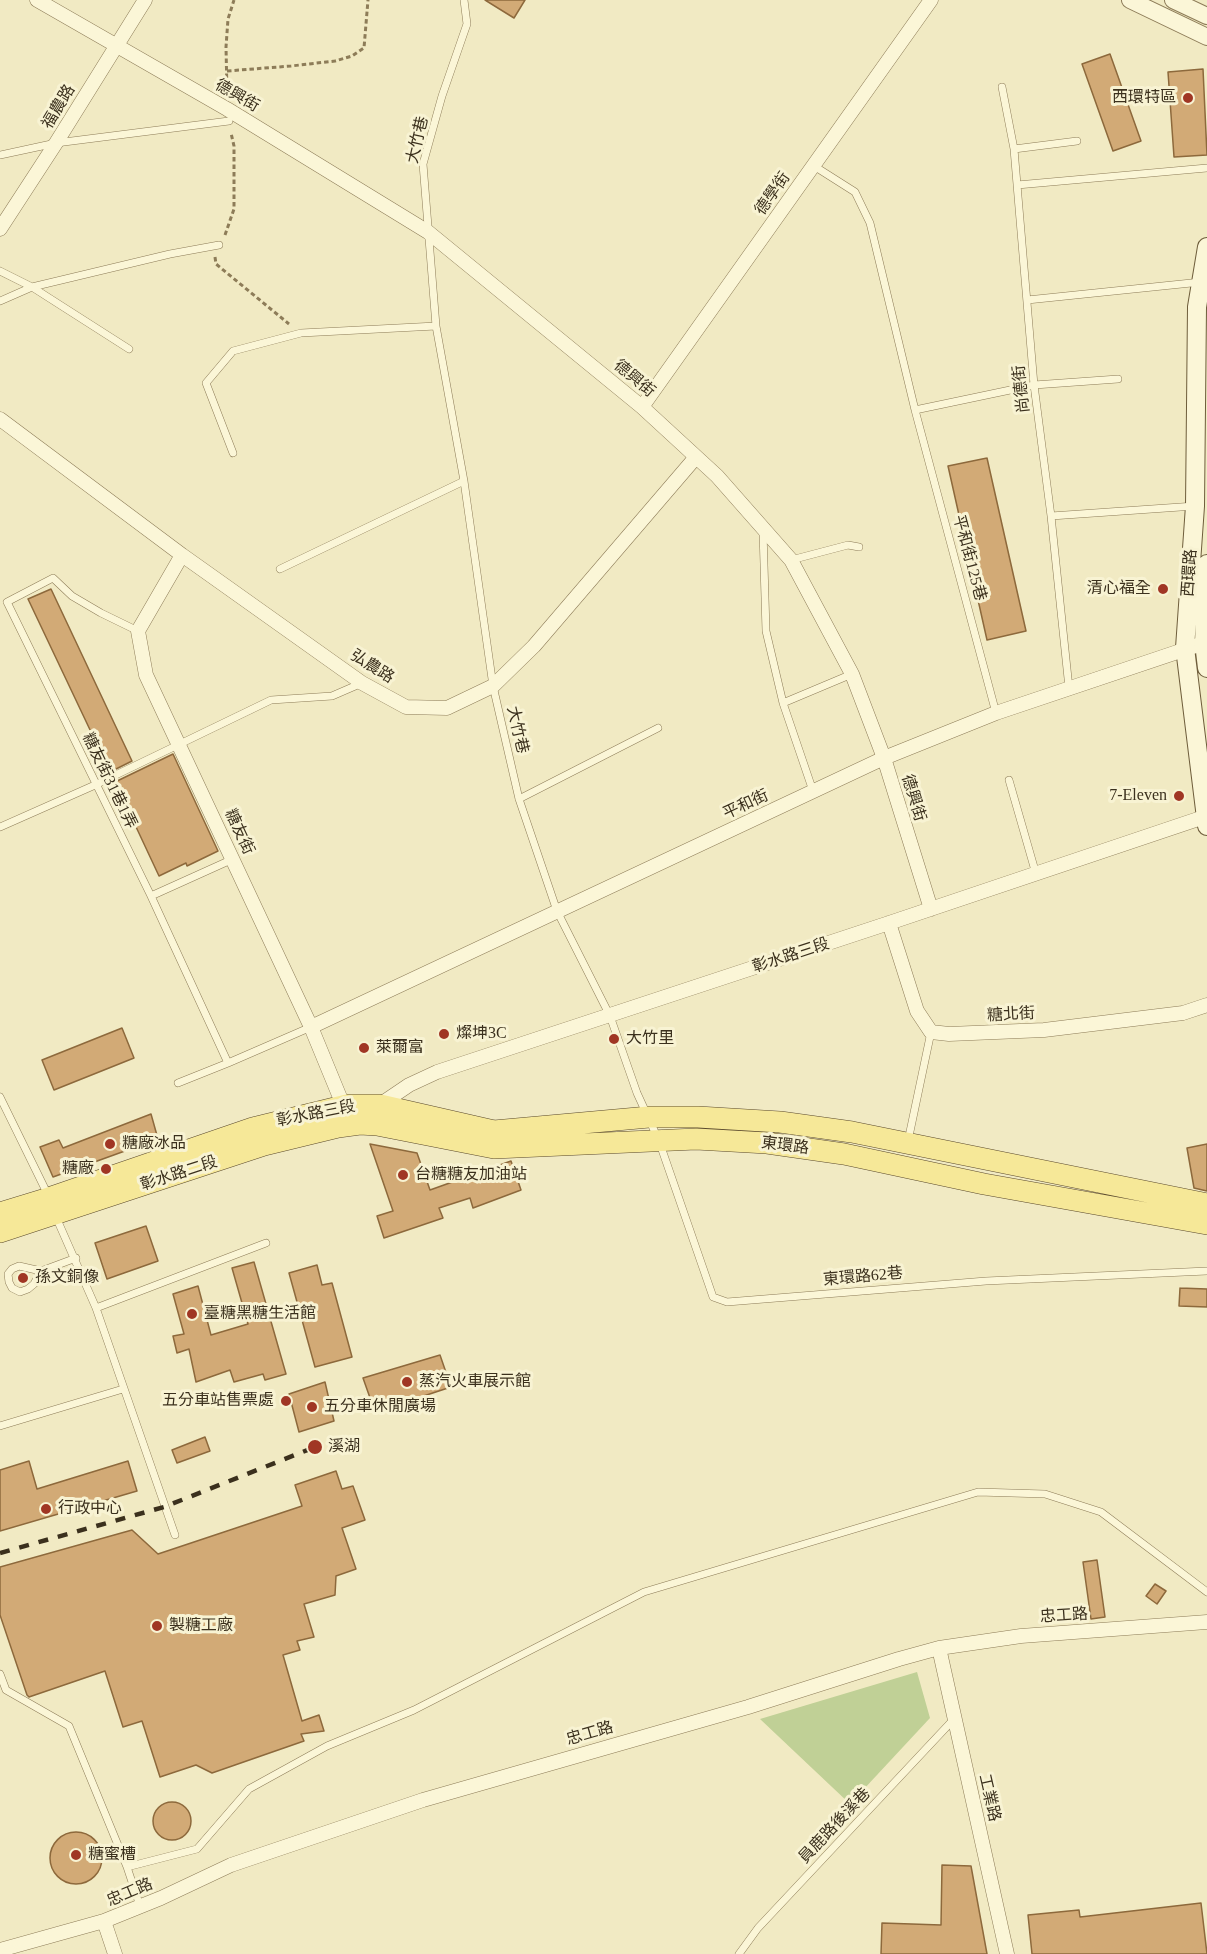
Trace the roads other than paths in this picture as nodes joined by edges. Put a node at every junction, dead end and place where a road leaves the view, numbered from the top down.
1 (37, 0) edge
2 (145, 0) edge
3 (464, 0) edge
4 (931, 0) edge
5 (1130, 0) edge
6 (1173, 0) edge
7 (1207, 16) edge
8 (1207, 37) edge
9 (116, 47) junction
10 (1002, 87) dead end
11 (228, 115) junction
12 (1077, 141) dead end
13 (56, 143) junction
14 (1014, 149) junction
15 (0, 155) edge
16 (814, 165) junction
17 (1207, 168) edge
18 (1017, 185) junction
19 (0, 229) edge
20 (428, 232) junction
21 (219, 245) road end
22 (1207, 247) edge
23 (0, 271) edge
24 (1201, 282) junction
25 (32, 287) junction
26 (1027, 300) junction
27 (0, 301) edge
28 (436, 326) junction
29 (129, 349) dead end
30 (1118, 379) dead end
31 (1034, 385) junction
32 (642, 407) junction
33 (915, 411) junction
34 (0, 419) edge
35 (233, 453) dead end
36 (696, 457) junction
37 (464, 481) junction
38 (1195, 506) junction
39 (1051, 516) junction
40 (763, 529) junction
41 (859, 547) dead end
42 (182, 555) junction
43 (791, 560) junction
44 (1207, 564) edge
45 (280, 569) dead end
46 (138, 631) junction
47 (1205, 643) edge
48 (1185, 648) junction
49 (1207, 668) edge
50 (852, 674) junction
51 (362, 683) junction
52 (493, 686) junction
53 (1069, 688) junction
54 (783, 703) junction
55 (996, 713) junction
56 (658, 728) dead end
57 (180, 744) junction
58 (884, 758) junction
59 (1010, 780) dead end
60 (95, 785) junction
61 (813, 791) junction
62 (519, 799) junction
63 (1207, 819) edge
64 (0, 827) edge
65 (233, 859) junction
66 (1036, 874) junction
67 (151, 896) junction
68 (931, 909) junction
69 (557, 911) junction
70 (889, 923) junction
71 (1207, 1005) edge
72 (610, 1016) junction
73 (311, 1027) junction
74 (931, 1032) junction
75 (228, 1063) junction
76 (178, 1083) dead end
77 (0, 1097) edge
78 (380, 1105) junction
79 (649, 1117) junction
80 (351, 1118) junction
81 (253, 1128) joint
82 (659, 1141) junction
83 (907, 1143) junction
84 (1207, 1204) edge
85 (52, 1206) junction
86 (0, 1213) edge
87 (1207, 1224) edge
88 (0, 1232) edge
89 (266, 1243) dead end
90 (76, 1258) junction
91 (41, 1271) junction
92 (1207, 1271) edge
93 (96, 1308) junction
94 (123, 1389) junction
95 (0, 1426) edge
96 (175, 1534) dead end
97 (1207, 1592) edge
98 (1207, 1622) edge
99 (939, 1648) junction
100 (0, 1674) edge
101 (954, 1719) junction
102 (127, 1867) junction
103 (140, 1906) junction
104 (104, 1921) junction
105 (0, 1950) edge
106 (115, 1954) edge
107 (739, 1954) edge
108 (1007, 1954) edge

1 - 9 street, 德興街
2 - 9 street, 福農路
3 - 20 lane, 大竹巷
4 - 16 street, 德學街
5 - 8 street
6 - 7 street
9 - 11 street, 德興街
9 - 13 street, 福農路
10 - 14 lane, 尚德街
11 - 13 lane
11 - 20 street, 德興街
12 - 14 lane
13 - 15 lane
13 - 19 street, 福農路
14 - 18 lane, 尚德街
16 - 32 street, 德學街
16 - 33 lane, 平和街125巷
17 - 18 lane
18 - 26 lane, 尚德街
20 - 28 lane, 大竹巷
20 - 32 street, 德興街
21 - 25 lane
22 - 24 main road, 西環路
23 - 25 lane
24 - 26 lane
24 - 38 main road, 西環路
25 - 27 lane
25 - 29 lane
26 - 31 lane, 尚德街
28 - 35 lane
28 - 37 lane, 大竹巷
30 - 31 lane
31 - 33 lane
31 - 39 lane, 尚德街
32 - 36 street, 德興街
33 - 55 lane, 平和街125巷
34 - 42 street, 弘農路
36 - 40 street, 德興街
36 - 52 street, 弘農路
37 - 45 lane
37 - 52 lane, 大竹巷
38 - 39 lane
38 - 48 main road, 西環路
39 - 53 lane, 尚德街
40 - 43 street, 德興街
40 - 54 lane
41 - 43 lane
42 - 46 street
42 - 51 street, 弘農路
43 - 50 street, 德興街
44 - 47 main road, 西環路
46 - 57 street, 糖友街
46 - 60 lane, 糖友街31巷1弄
47 - 48 street, 平和街
47 - 49 main road, 西環路
48 - 53 street, 平和街
48 - 63 main road, 西環路
50 - 54 lane
50 - 58 street, 德興街
51 - 52 street, 弘農路
51 - 57 lane
52 - 62 lane, 大竹巷
53 - 55 street, 平和街
54 - 61 lane
55 - 58 street, 平和街
56 - 62 lane
57 - 60 lane
57 - 65 street, 糖友街
58 - 61 street, 平和街
58 - 68 street, 德興街
59 - 66 lane
60 - 64 lane
60 - 67 lane, 糖友街31巷1弄
61 - 69 street, 平和街
62 - 69 lane, 大竹巷
63 - 66 street, 彰水路三段
65 - 67 lane
65 - 73 street, 糖友街
66 - 68 street, 彰水路三段
67 - 75 lane, 糖友街31巷1弄
68 - 70 street, 彰水路三段
69 - 72 lane, 大竹巷
69 - 73 street, 平和街
70 - 72 street, 彰水路三段
70 - 74 street
71 - 74 street, 糖北街
72 - 78 street, 彰水路三段
72 - 79 lane, 大竹巷
73 - 75 lane
73 - 80 street, 糖友街
74 - 83 lane
75 - 76 lane
77 - 85 lane
78 - 79 main road, 東環路
78 - 80 main road, 彰水路三段
79 - 82 lane, 東環路62巷
79 - 83 main road, 東環路
80 - 81 main road, 彰水路三段
80 - 82 main road, 東環路
80 - 85 main road, 彰水路二段
81 - 85 main road, 彰水路二段
82 - 87 main road, 東環路
82 - 92 lane, 東環路62巷
83 - 84 main road, 東環路
85 - 86 main road, 彰水路二段
85 - 88 main road, 彰水路二段
85 - 90 lane
89 - 93 lane
90 - 91 lane
90 - 93 lane
91 - 91 lane
93 - 94 lane
94 - 95 lane
94 - 96 lane
97 - 102 lane
98 - 99 street, 忠工路
99 - 101 street, 工業路
99 - 103 street, 忠工路
100 - 102 lane
101 - 107 lane, 員鹿路後溪巷
101 - 108 street, 工業路
102 - 103 lane
103 - 104 street, 忠工路
104 - 105 street, 忠工路
104 - 106 street

